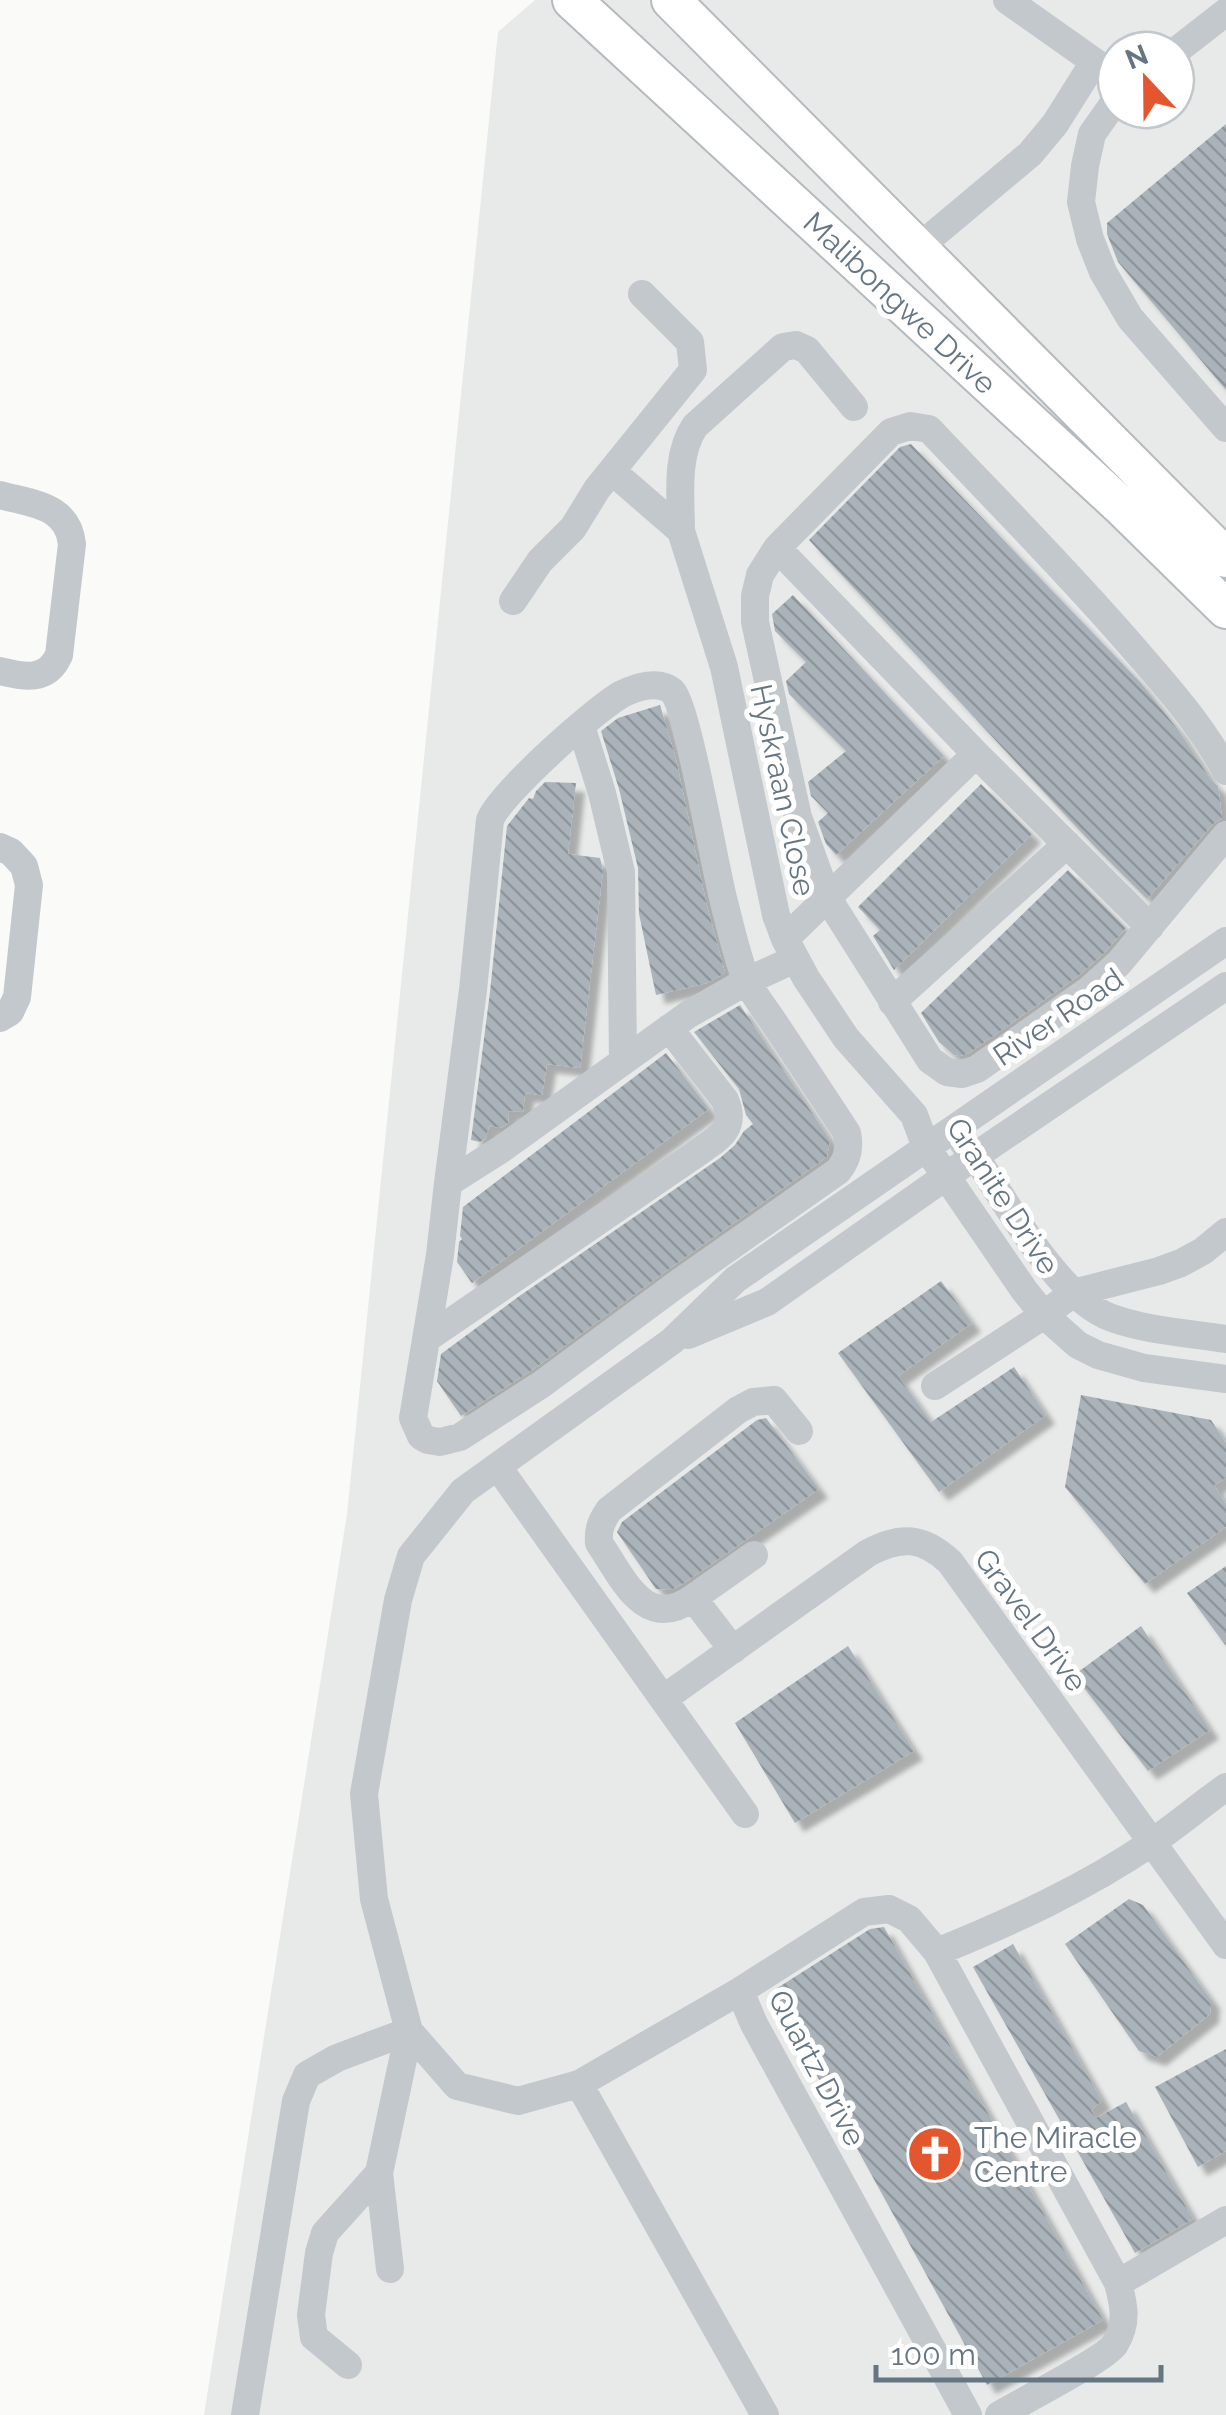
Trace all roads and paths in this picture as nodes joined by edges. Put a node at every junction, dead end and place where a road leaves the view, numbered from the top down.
1 (572, 0) edge
2 (671, 0) edge
3 (1022, 4) edge
4 (1226, 12) edge
5 (1196, 36) edge
6 (1096, 63) edge
7 (1096, 79) edge
8 (1096, 128) edge
9 (919, 247) junction
10 (642, 294) dead end
11 (854, 407) dead end
12 (1226, 428) edge
13 (613, 472) junction
14 (0, 496) edge
15 (680, 531) junction
16 (777, 548) junction
17 (1226, 558) edge
18 (513, 601) dead end
19 (1226, 609) edge
20 (0, 671) edge
21 (581, 726) junction
22 (976, 754) junction
23 (1226, 771) edge
24 (1226, 835) edge
25 (1066, 844) junction
26 (0, 847) edge
27 (827, 897) junction
28 (1150, 928) junction
29 (1226, 941) edge
30 (790, 949) junction
31 (747, 982) junction
32 (1226, 986) edge
33 (892, 1002) junction
34 (0, 1018) edge
35 (669, 1028) junction
36 (623, 1061) junction
37 (914, 1114) junction
38 (951, 1130) junction
39 (926, 1147) junction
40 (975, 1156) junction
41 (948, 1176) junction
42 (448, 1183) junction
43 (1226, 1232) edge
44 (1073, 1293) junction
45 (1044, 1315) junction
46 (1226, 1338) edge
47 (426, 1339) junction
48 (672, 1341) junction
49 (1226, 1379) edge
50 (935, 1386) dead end
51 (799, 1431) dead end
52 (498, 1466) junction
53 (754, 1556) dead end
54 (693, 1598) junction
55 (732, 1650) junction
56 (663, 1700) junction
57 (1226, 1787) edge
58 (745, 1814) dead end
59 (1151, 1842) junction
60 (1226, 1945) edge
61 (937, 1952) junction
62 (740, 1991) junction
63 (409, 2031) junction
64 (579, 2084) junction
65 (379, 2172) junction
66 (1226, 2220) edge
67 (390, 2269) dead end
68 (1118, 2283) junction
69 (348, 2365) dead end
70 (245, 2415) edge
71 (765, 2415) edge
72 (968, 2415) edge
73 (999, 2415) edge

1 - 19 main road, Malibongwe Drive
2 - 9 main road, Malibongwe Drive
3 - 6 street
4 - 5 street
7 - 9 street
8 - 12 street
9 - 17 main road, Malibongwe Drive
10 - 13 street
11 - 15 street
13 - 15 street
13 - 18 street
14 - 20 street
15 - 30 street, Hyskraan Close
16 - 22 street
16 - 23 street
16 - 27 street
21 - 31 street
21 - 36 street
21 - 42 street
22 - 25 street
22 - 27 street
24 - 28 street
25 - 28 street
25 - 33 street
26 - 34 street
27 - 30 street
27 - 33 street
28 - 33 street
29 - 38 street, River Road
30 - 31 street
30 - 37 street, Hyskraan Close
31 - 35 street
31 - 47 street
32 - 40 street
35 - 36 street
35 - 47 street
36 - 42 street
37 - 38 street, Granite Drive
37 - 39 street, Granite Drive
38 - 39 street, River Road
38 - 40 street, Granite Drive
39 - 41 street, Granite Drive
39 - 48 street, River Road
40 - 41 street
40 - 44 street, Granite Drive
41 - 45 street, Granite Drive
41 - 48 street
42 - 47 street
43 - 44 street, Granite Drive
44 - 45 street, Granite Drive
44 - 46 street, Granite Drive
45 - 49 street, Granite Drive
45 - 50 street, Granite Drive
48 - 52 street
51 - 54 street
52 - 56 street
52 - 63 street
53 - 54 street
54 - 55 street
55 - 56 street, Gravel Drive
55 - 59 street, Gravel Drive
56 - 58 street
57 - 59 street
59 - 60 street, Gravel Drive
59 - 61 street
61 - 62 street, Quartz Drive
61 - 68 street
62 - 64 street
62 - 72 street, Quartz Drive
63 - 64 street
63 - 65 street
63 - 70 street
64 - 71 street
65 - 67 street
65 - 69 street
66 - 68 street
68 - 73 street

